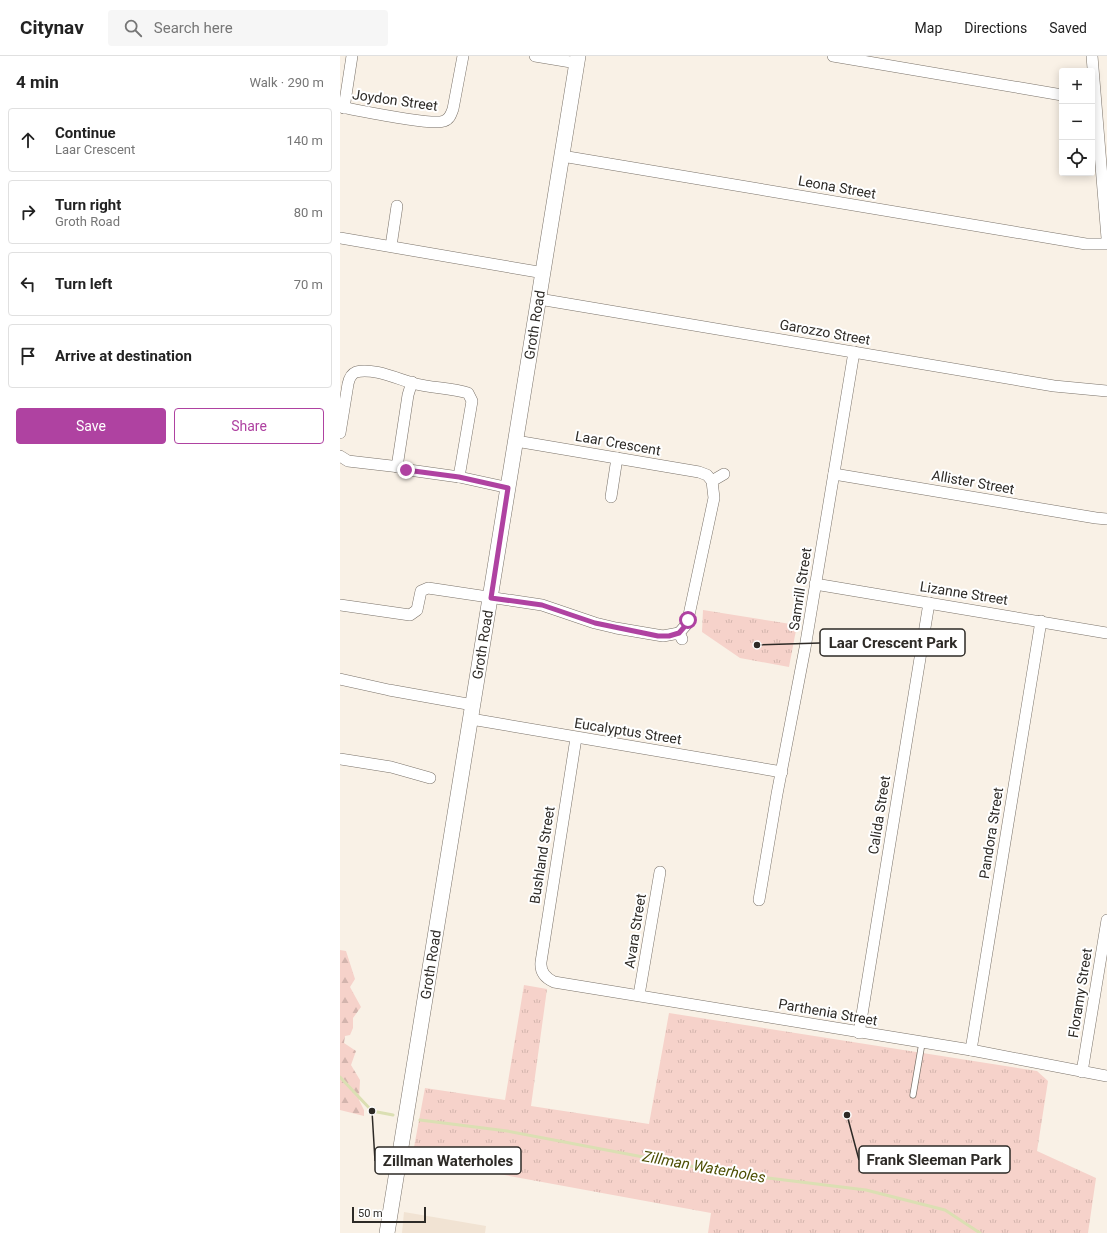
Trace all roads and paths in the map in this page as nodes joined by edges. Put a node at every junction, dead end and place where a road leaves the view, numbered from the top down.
1 (352, 56) edge
2 (463, 56) edge
3 (535, 56) edge
4 (834, 56) edge
5 (1092, 56) edge
6 (578, 59) edge
7 (900, 62) edge
8 (1093, 68) edge
9 (1059, 94) edge
10 (1095, 104) edge
11 (342, 108) edge
12 (562, 156) junction
13 (397, 206) dead end
14 (340, 238) edge
15 (1107, 238) edge
16 (1107, 244) edge
17 (391, 246) junction
18 (544, 273) junction
19 (539, 299) junction
20 (854, 352) junction
21 (412, 382) junction
22 (1107, 391) edge
23 (340, 433) edge
24 (516, 441) junction
25 (340, 456) edge
26 (617, 458) junction
27 (397, 467) junction
28 (724, 474) dead end
29 (834, 474) junction
30 (459, 477) junction
31 (712, 481) junction
32 (508, 488) junction
33 (611, 496) dead end
34 (1107, 518) edge
35 (815, 584) junction
36 (491, 598) junction
37 (929, 603) junction
38 (340, 605) edge
39 (1040, 621) junction
40 (1107, 633) edge
41 (340, 679) edge
42 (472, 712) junction
43 (576, 738) junction
44 (340, 759) edge
45 (782, 772) junction
46 (430, 778) dead end
47 (660, 872) dead end
48 (759, 900) dead end
49 (1107, 920) edge
50 (545, 976) joint
51 (639, 995) junction
52 (859, 1032) junction
53 (922, 1043) junction
54 (971, 1050) junction
55 (1082, 1072) junction
56 (1107, 1076) edge
57 (913, 1095) dead end
58 (387, 1233) edge

1 - 11 street
2 - 11 street, Joydon Street
3 - 6 street
4 - 7 street
5 - 8 street
6 - 12 street, Groth Road
7 - 9 street
10 - 15 street
12 - 16 street, Leona Street
12 - 18 street, Groth Road
13 - 17 street
14 - 17 street
17 - 18 street
18 - 19 street, Groth Road
19 - 20 street, Garozzo Street
19 - 24 street, Groth Road
20 - 22 street, Garozzo Street
20 - 29 street, Samrill Street
21 - 23 street
21 - 27 street
21 - 30 street
24 - 26 street, Laar Crescent
24 - 32 street, Groth Road
25 - 27 street
26 - 31 street, Laar Crescent
26 - 33 street
27 - 30 street
28 - 31 street
29 - 34 street, Allister Street
29 - 35 street, Samrill Street
30 - 32 street
31 - 36 street
32 - 36 street, Groth Road
35 - 37 street, Lizanne Street
35 - 45 street, Samrill Street
36 - 38 street
36 - 42 street, Groth Road
37 - 39 street, Lizanne Street
37 - 52 street, Calida Street
39 - 40 street, Lizanne Street
39 - 54 street, Pandora Street
41 - 42 street, Eucalyptus Street
42 - 43 street, Eucalyptus Street
42 - 58 street, Groth Road
43 - 45 street, Eucalyptus Street
43 - 50 street, Bushland Street
44 - 46 street
45 - 48 street, Samrill Street
47 - 51 street, Avara Street
49 - 55 street, Floramy Street
50 - 51 street, Parthenia Street
51 - 52 street, Parthenia Street
52 - 53 street, Parthenia Street
53 - 54 street, Parthenia Street
53 - 57 lane
54 - 55 street, Parthenia Street
55 - 56 street, Parthenia Street

